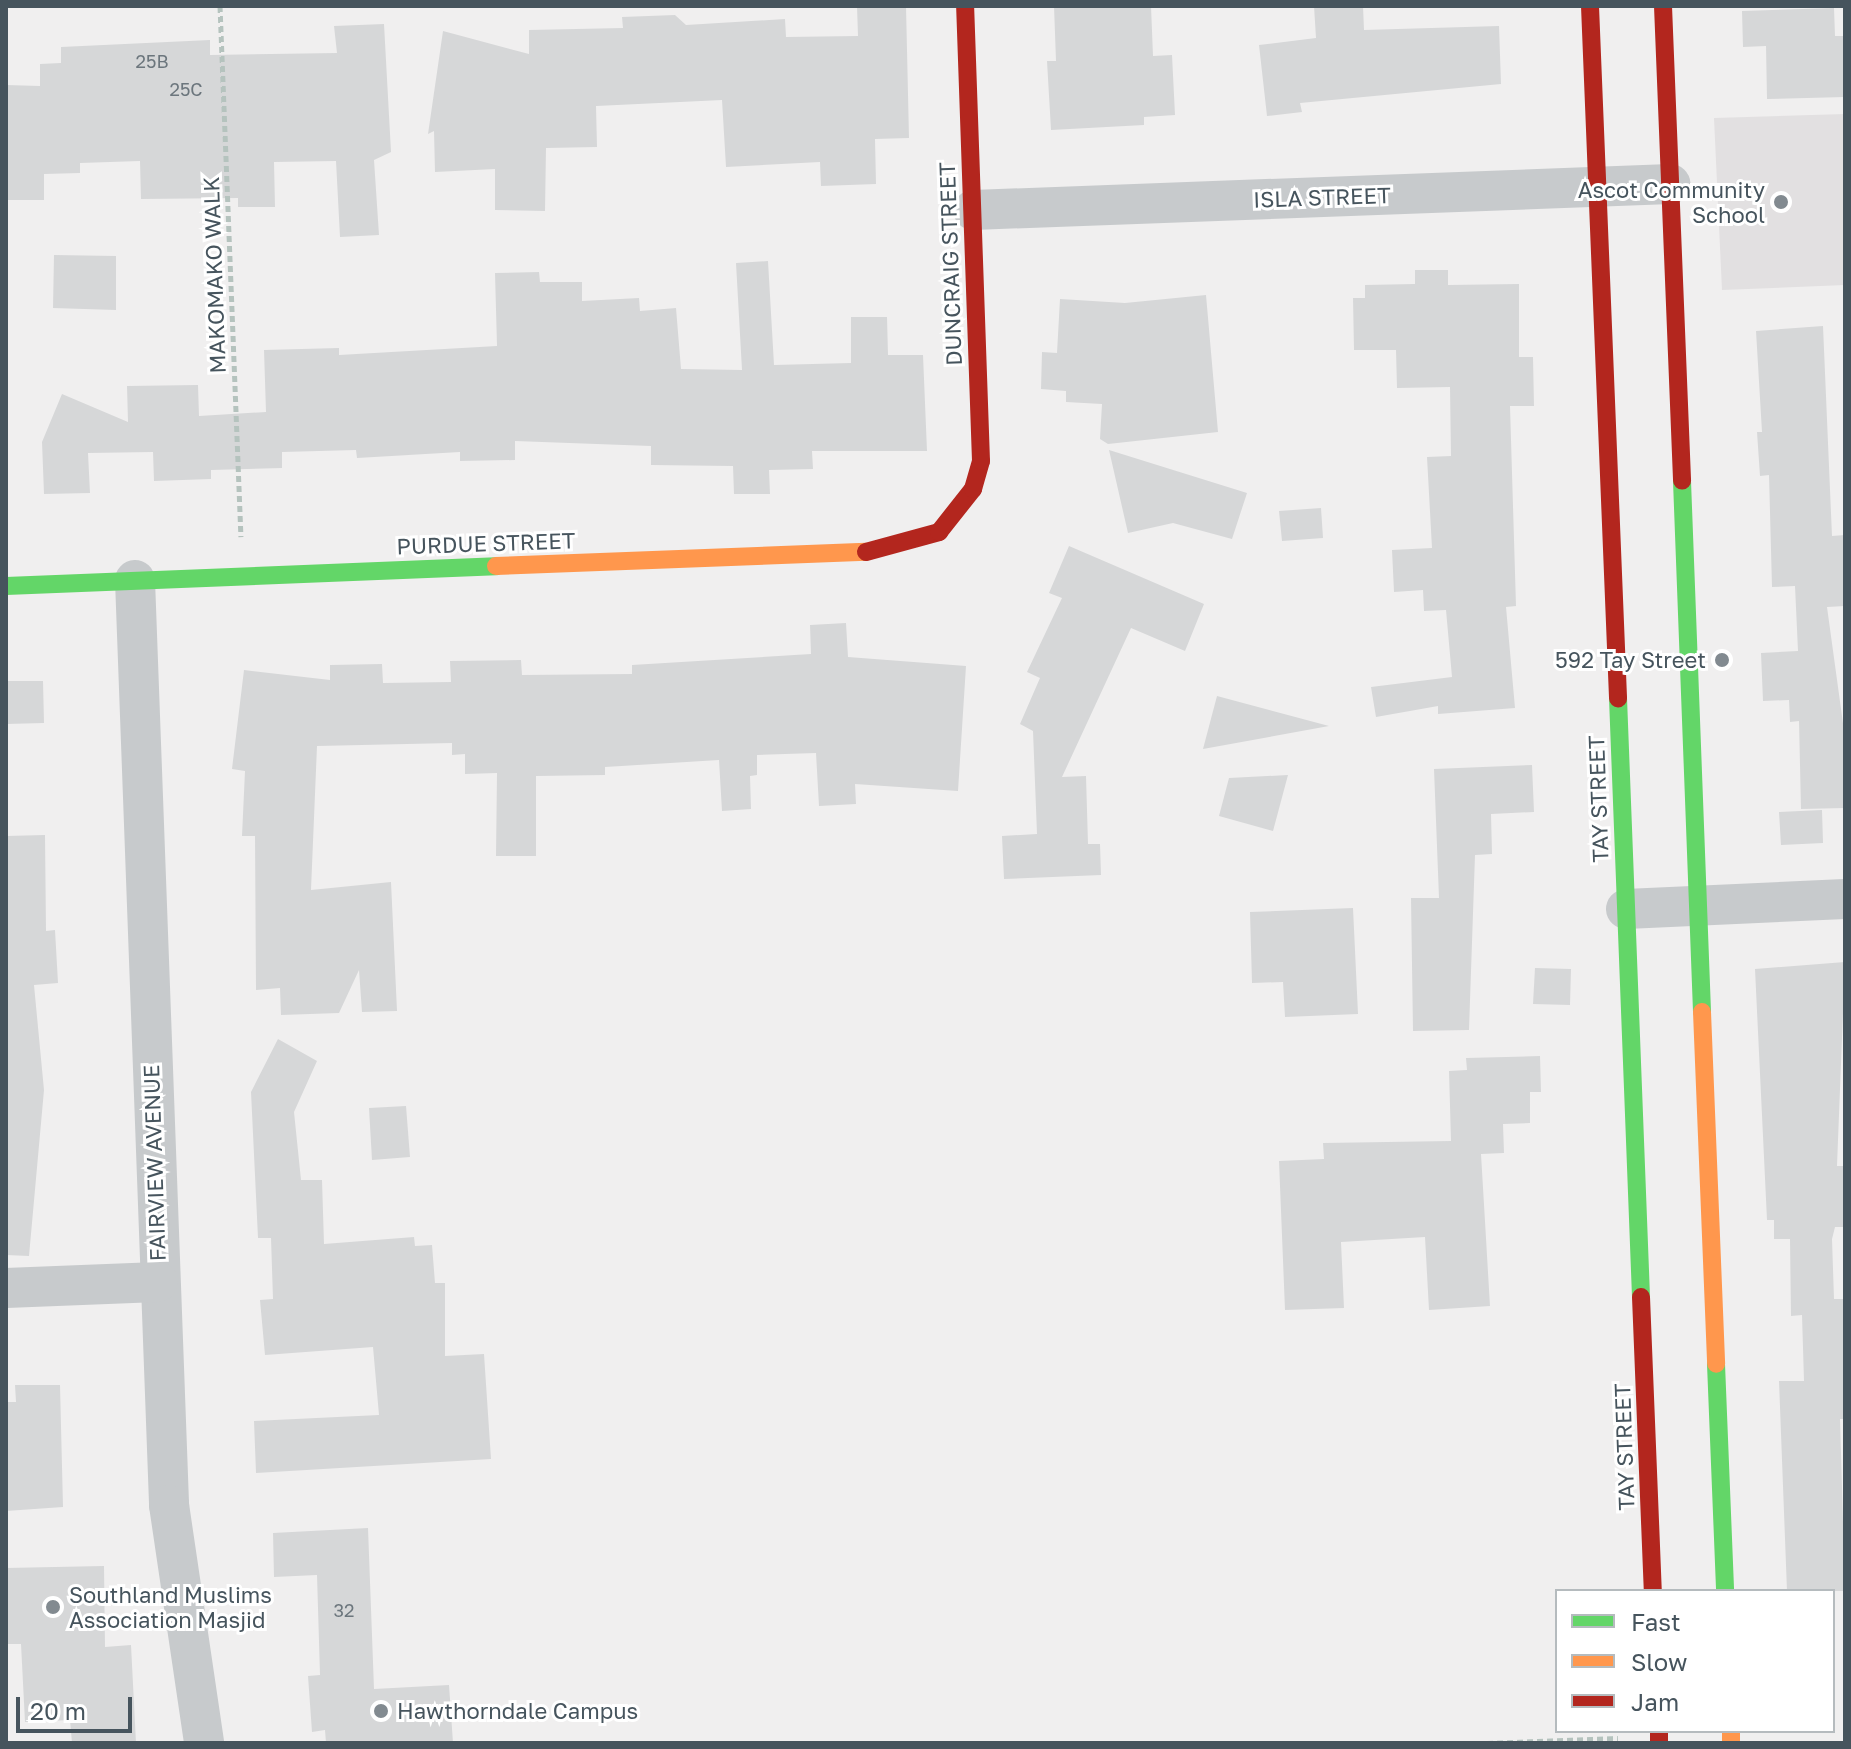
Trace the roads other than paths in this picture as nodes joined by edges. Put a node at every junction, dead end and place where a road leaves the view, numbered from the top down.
1 (965, 6) edge
2 (1590, 6) edge
3 (1663, 6) edge
4 (1671, 184) junction
5 (1597, 186) junction
6 (973, 210) junction
7 (957, 515) joint
8 (135, 580) junction
9 (6, 586) edge
10 (1845, 899) edge
11 (1697, 907) junction
12 (1626, 909) junction
13 (158, 1282) junction
14 (6, 1288) edge
15 (1653, 1589) edge
16 (1725, 1589) edge
17 (204, 1743) edge

1 - 6 main road, DUNCRAIG STREET
2 - 5 main road, TAY STREET
3 - 4 main road
4 - 5 street, ISLA STREET
4 - 11 main road
5 - 6 street, ISLA STREET
5 - 12 main road, TAY STREET
6 - 7 main road, DUNCRAIG STREET
7 - 8 main road, PURDUE STREET
8 - 9 main road, PURDUE STREET
8 - 13 street, FAIRVIEW AVENUE
10 - 11 street
11 - 12 street
11 - 16 main road
12 - 15 main road, TAY STREET
13 - 14 street
13 - 17 street, FAIRVIEW AVENUE

